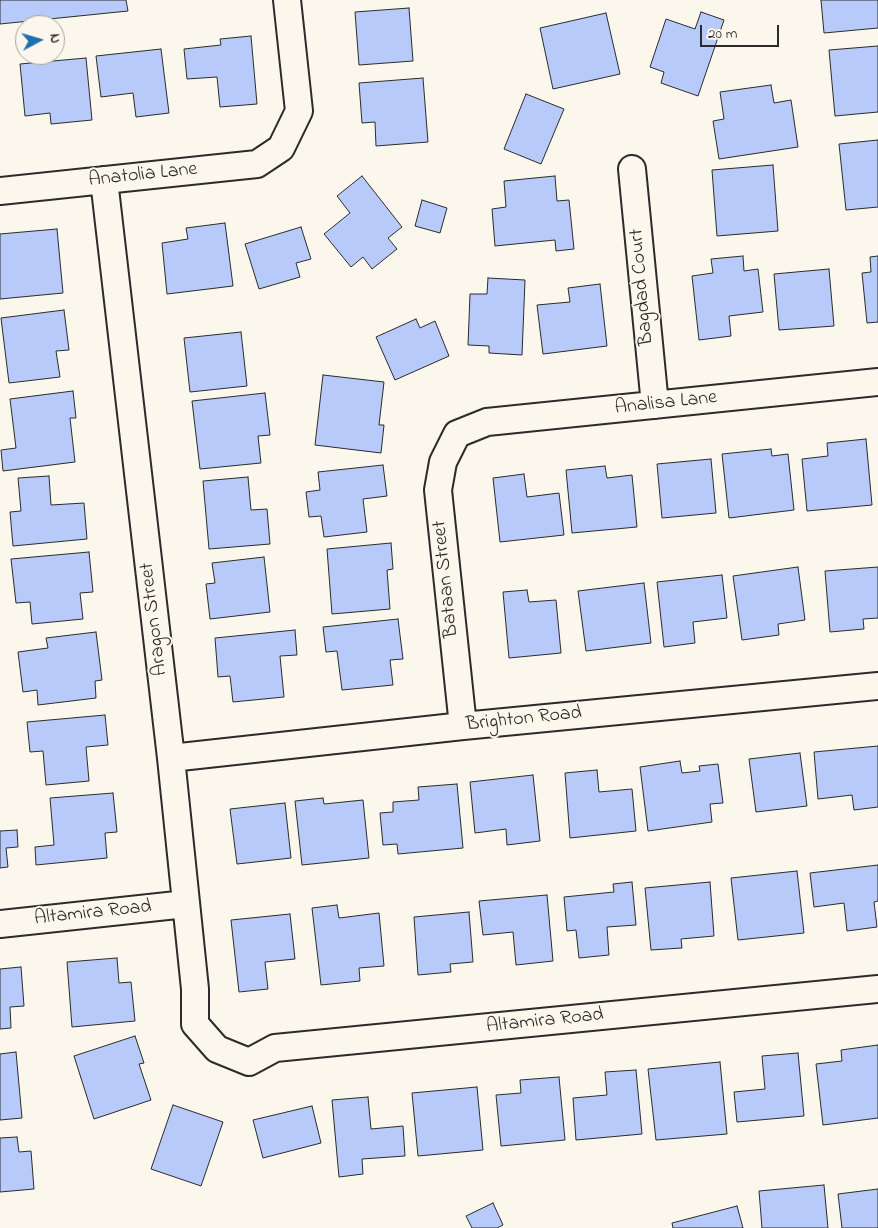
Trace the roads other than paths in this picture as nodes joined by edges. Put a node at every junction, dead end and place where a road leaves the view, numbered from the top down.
1 (287, 0) edge
2 (632, 169) dead end
3 (104, 180) junction
4 (0, 192) edge
5 (878, 382) edge
6 (655, 405) junction
7 (457, 434) joint
8 (878, 686) edge
9 (463, 726) junction
10 (171, 758) junction
11 (186, 904) junction
12 (0, 924) edge
13 (878, 988) edge
14 (217, 1050) joint

1 - 3 street, Anatolia Lane
2 - 6 street, Bagdad Court
3 - 4 street, Anatolia Lane
3 - 10 street, Aragon Street
5 - 6 street, Analisa Lane
6 - 7 street, Analisa Lane
7 - 9 street, Bataan Street
8 - 9 street, Brighton Road
9 - 10 street, Brighton Road
10 - 11 street, Aragon Street
11 - 12 street, Altamira Road
11 - 14 street, Aragon Street
13 - 14 street, Altamira Road

